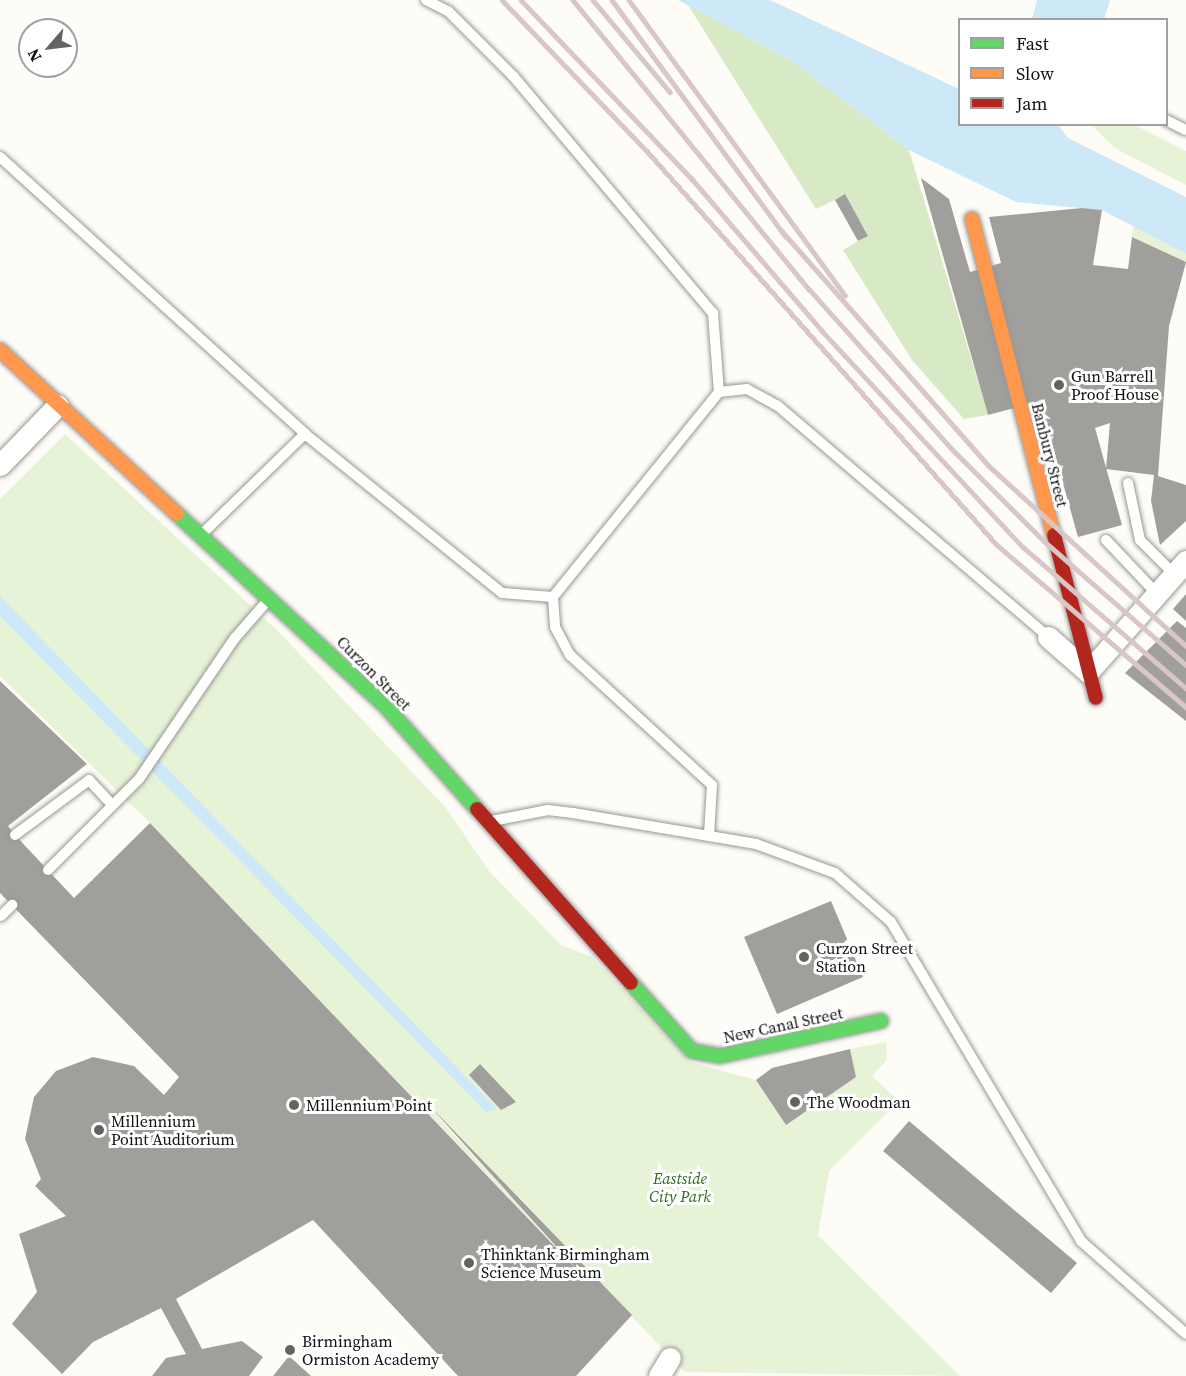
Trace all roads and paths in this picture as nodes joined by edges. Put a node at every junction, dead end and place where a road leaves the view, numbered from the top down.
1 (426, 0) edge
2 (1168, 121) edge
3 (1186, 130) edge
4 (0, 157) edge
5 (972, 219) dead end
6 (0, 350) edge
7 (719, 392) junction
8 (58, 405) junction
9 (305, 435) junction
10 (0, 465) edge
11 (1128, 483) dead end
12 (201, 534) junction
13 (1106, 540) dead end
14 (1180, 567) edge
15 (1157, 594) junction
16 (272, 596) junction
17 (553, 597) junction
18 (1048, 637) joint
19 (1088, 672) junction
20 (1096, 698) dead end
21 (112, 805) junction
22 (485, 822) junction
23 (15, 835) dead end
24 (710, 836) junction
25 (48, 870) dead end
26 (12, 905) dead end
27 (1, 916) edge
28 (881, 1021) dead end
29 (692, 1051) joint
30 (1186, 1334) edge
31 (670, 1358) dead end
32 (659, 1376) edge

1 - 7 lane
2 - 3 lane
4 - 9 lane
5 - 19 street, Banbury Street
6 - 8 street, Curzon Street
7 - 17 lane
7 - 18 lane
8 - 10 street
8 - 12 street, Curzon Street
9 - 12 lane
9 - 17 lane
11 - 14 lane
12 - 16 street, Curzon Street
13 - 15 lane
14 - 15 street
15 - 19 street
16 - 21 lane
16 - 22 street, Curzon Street
17 - 24 lane
18 - 19 street
19 - 20 street, Banbury Street
21 - 23 lane
21 - 25 lane
22 - 24 lane
22 - 29 street, Curzon Street
24 - 30 lane
26 - 27 lane
28 - 29 street, New Canal Street
31 - 32 street

